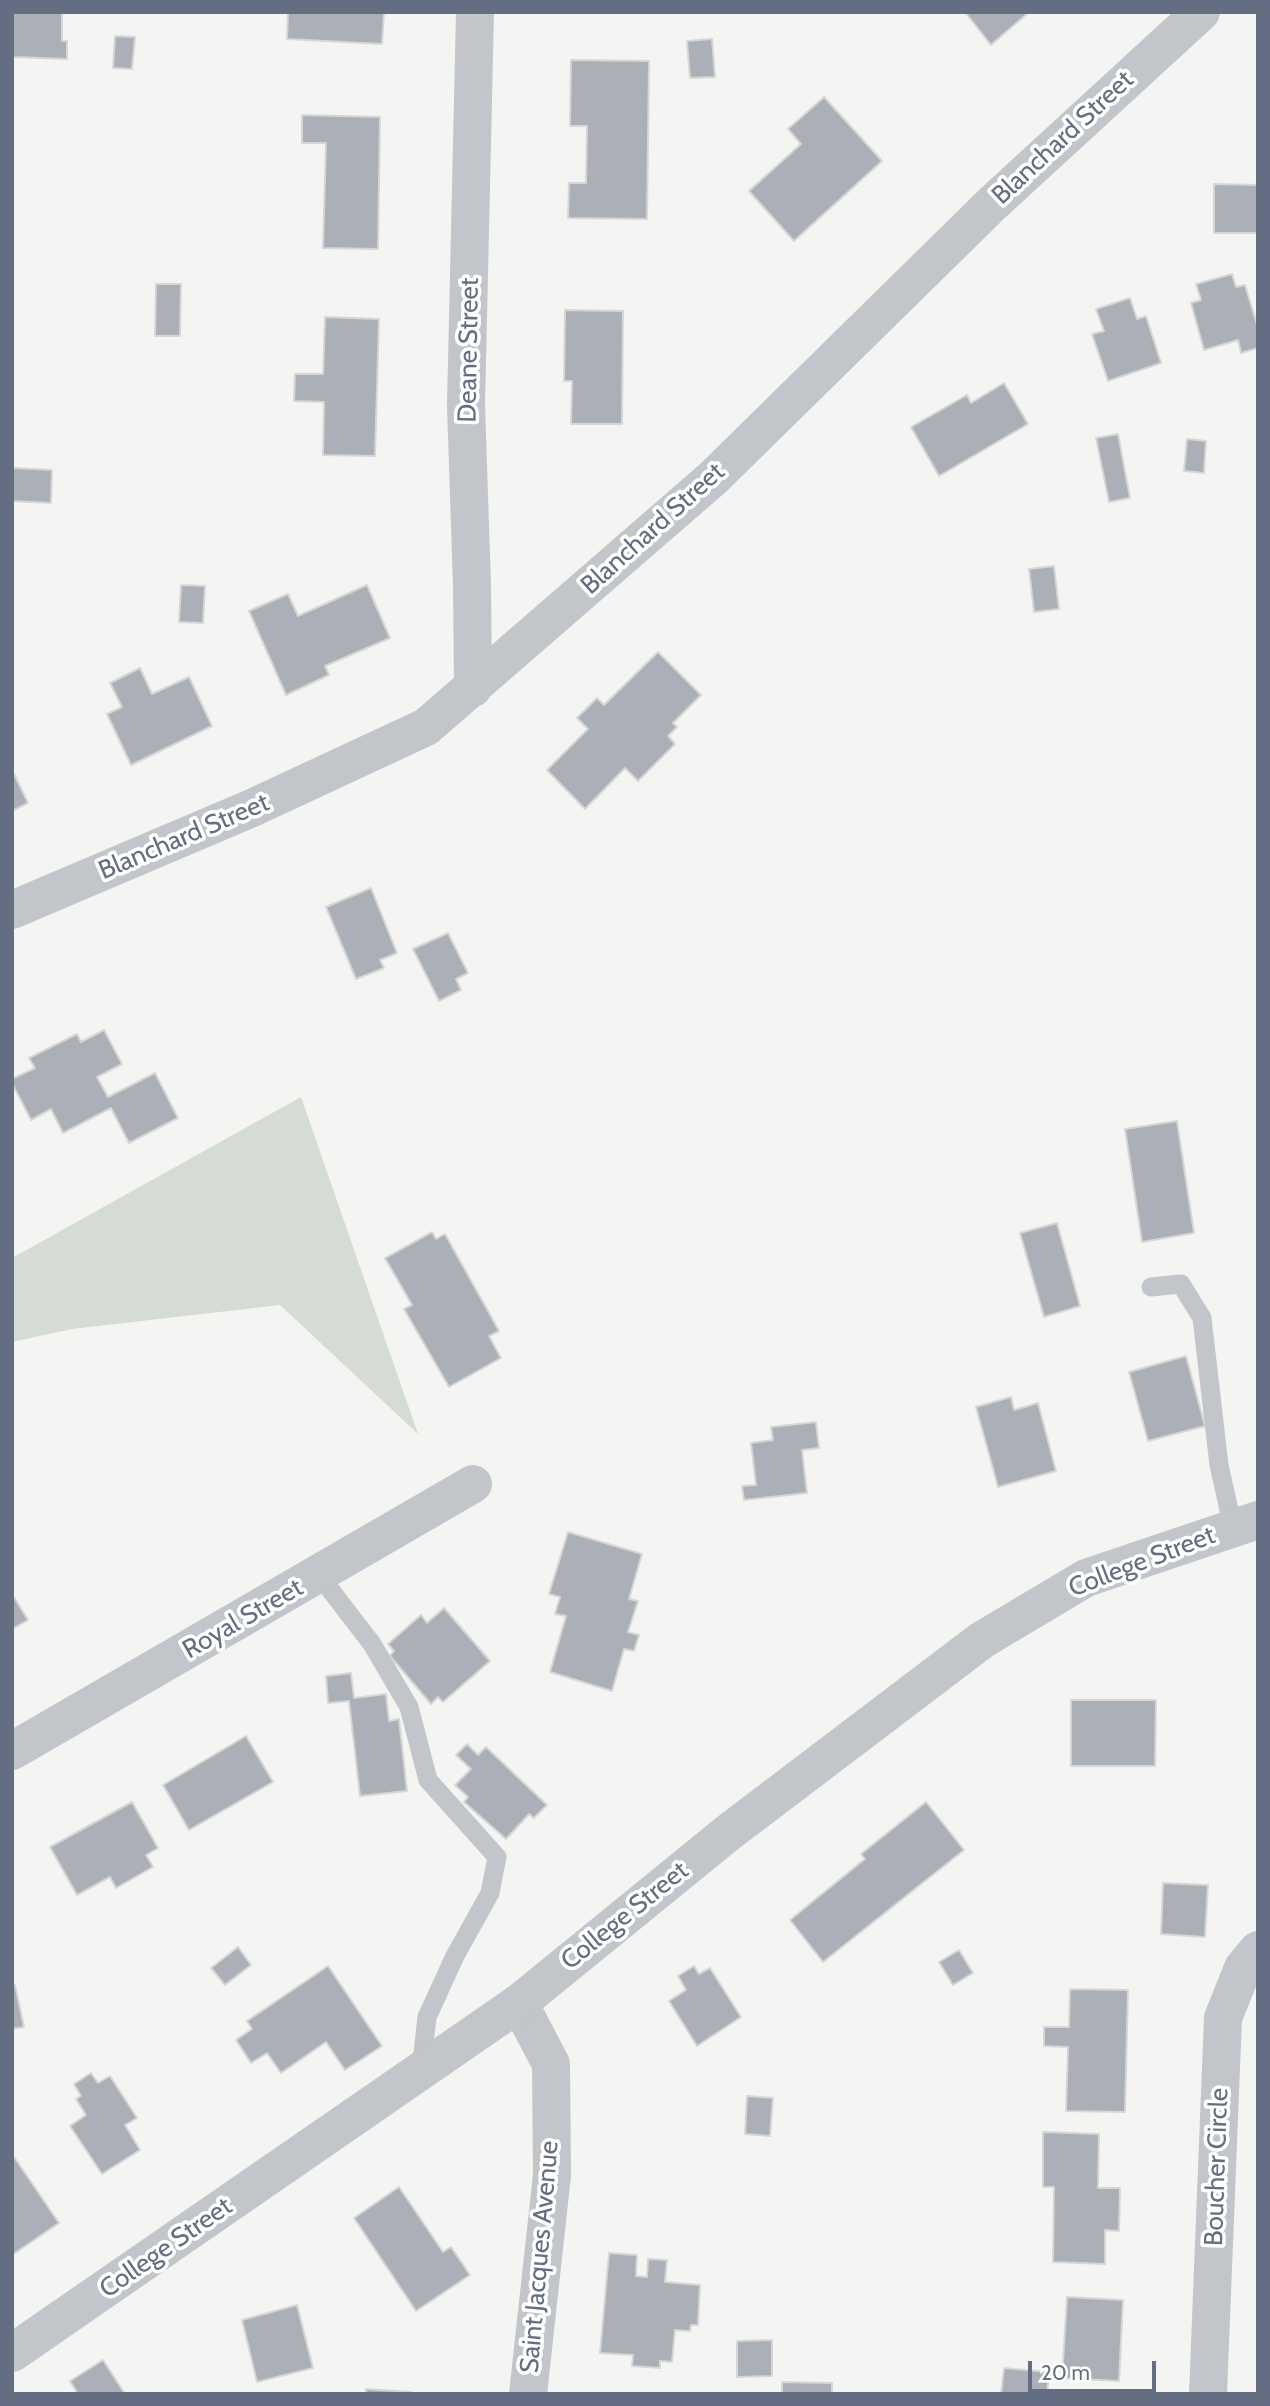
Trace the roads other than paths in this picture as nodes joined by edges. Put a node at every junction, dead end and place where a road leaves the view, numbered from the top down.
1 (475, 12) edge
2 (1201, 12) edge
3 (473, 688) junction
4 (12, 910) edge
5 (1151, 1287) dead end
6 (473, 1484) dead end
7 (1245, 1524) edge
8 (319, 1575) junction
9 (12, 1751) edge
10 (1258, 1950) edge
11 (519, 2003) junction
12 (421, 2071) junction
13 (12, 2353) edge
14 (528, 2394) edge
15 (1208, 2394) edge

1 - 3 street, Deane Street
2 - 3 street, Blanchard Street
3 - 4 street, Blanchard Street
5 - 7 lane
6 - 8 street, Royal Street
7 - 11 street, College Street
8 - 9 street, Royal Street
8 - 12 lane
10 - 15 street, Boucher Circle
11 - 12 street, College Street
11 - 14 street, Saint Jacques Avenue
12 - 13 street, College Street

